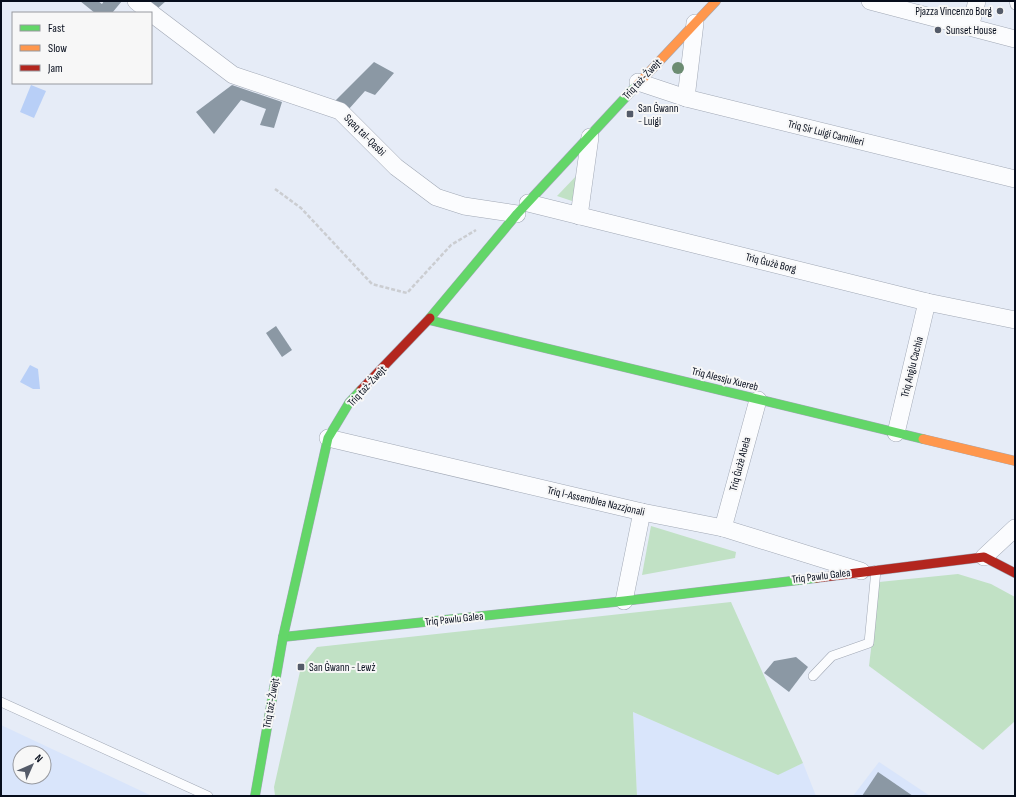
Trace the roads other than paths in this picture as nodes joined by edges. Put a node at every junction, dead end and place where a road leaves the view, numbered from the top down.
1 (136, 1) edge
2 (716, 1) edge
3 (870, 1) edge
4 (977, 1) edge
5 (1014, 1) edge
6 (1015, 5) edge
7 (150, 12) edge
8 (152, 14) edge
9 (695, 23) junction
10 (970, 27) junction
11 (1013, 44) edge
12 (638, 82) junction
13 (686, 98) junction
14 (590, 137) junction
15 (1014, 175) edge
16 (523, 208) junction
17 (578, 216) junction
18 (927, 302) junction
19 (429, 320) junction
20 (1015, 320) edge
21 (758, 400) junction
22 (896, 433) junction
23 (328, 438) junction
24 (1015, 461) edge
25 (642, 512) junction
26 (723, 528) junction
27 (1015, 528) edge
28 (984, 558) junction
29 (869, 570) junction
30 (1015, 573) edge
31 (624, 601) junction
32 (283, 637) junction
33 (813, 676) dead end
34 (1, 702) edge
35 (208, 796) edge
36 (254, 796) edge

1 - 7 street, Sqaq tal-Qasbi
2 - 9 street, Triq taż-Żwejt
3 - 10 street
4 - 10 street
5 - 6 lane
8 - 16 street, Sqaq tal-Qasbi
9 - 12 street, Triq taż-Żwejt
9 - 13 street
10 - 11 street
12 - 13 street, Triq Sir Luigi Camilleri
12 - 14 street, Triq taż-Żwejt
13 - 15 street, Triq Sir Luigi Camilleri
14 - 16 street, Triq taż-Żwejt
14 - 17 street
16 - 17 street, Triq Ġużè Borg
16 - 19 street, Triq taż-Żwejt
17 - 18 street, Triq Ġużè Borg
18 - 20 street, Triq Ġużè Borg
18 - 22 street, Triq Anġlu Cachia
19 - 21 street, Triq Alessju Xuereb
19 - 23 street, Triq taż-Żwejt
21 - 22 street, Triq Alessju Xuereb
21 - 26 street, Triq Ġużè Abela
22 - 24 street, Triq Alessju Xuereb
23 - 25 street, Triq l-Assemblea Nazzjonali
23 - 32 street, Triq taż-Żwejt
25 - 26 street, Triq l-Assemblea Nazzjonali
25 - 31 street
26 - 29 street, Triq l-Assemblea Nazzjonali
27 - 28 street
28 - 29 street, Triq Pawlu Galea
28 - 30 street
29 - 31 street, Triq Pawlu Galea
29 - 33 lane
31 - 32 street, Triq Pawlu Galea
32 - 36 street, Triq taż-Żwejt
34 - 35 lane

